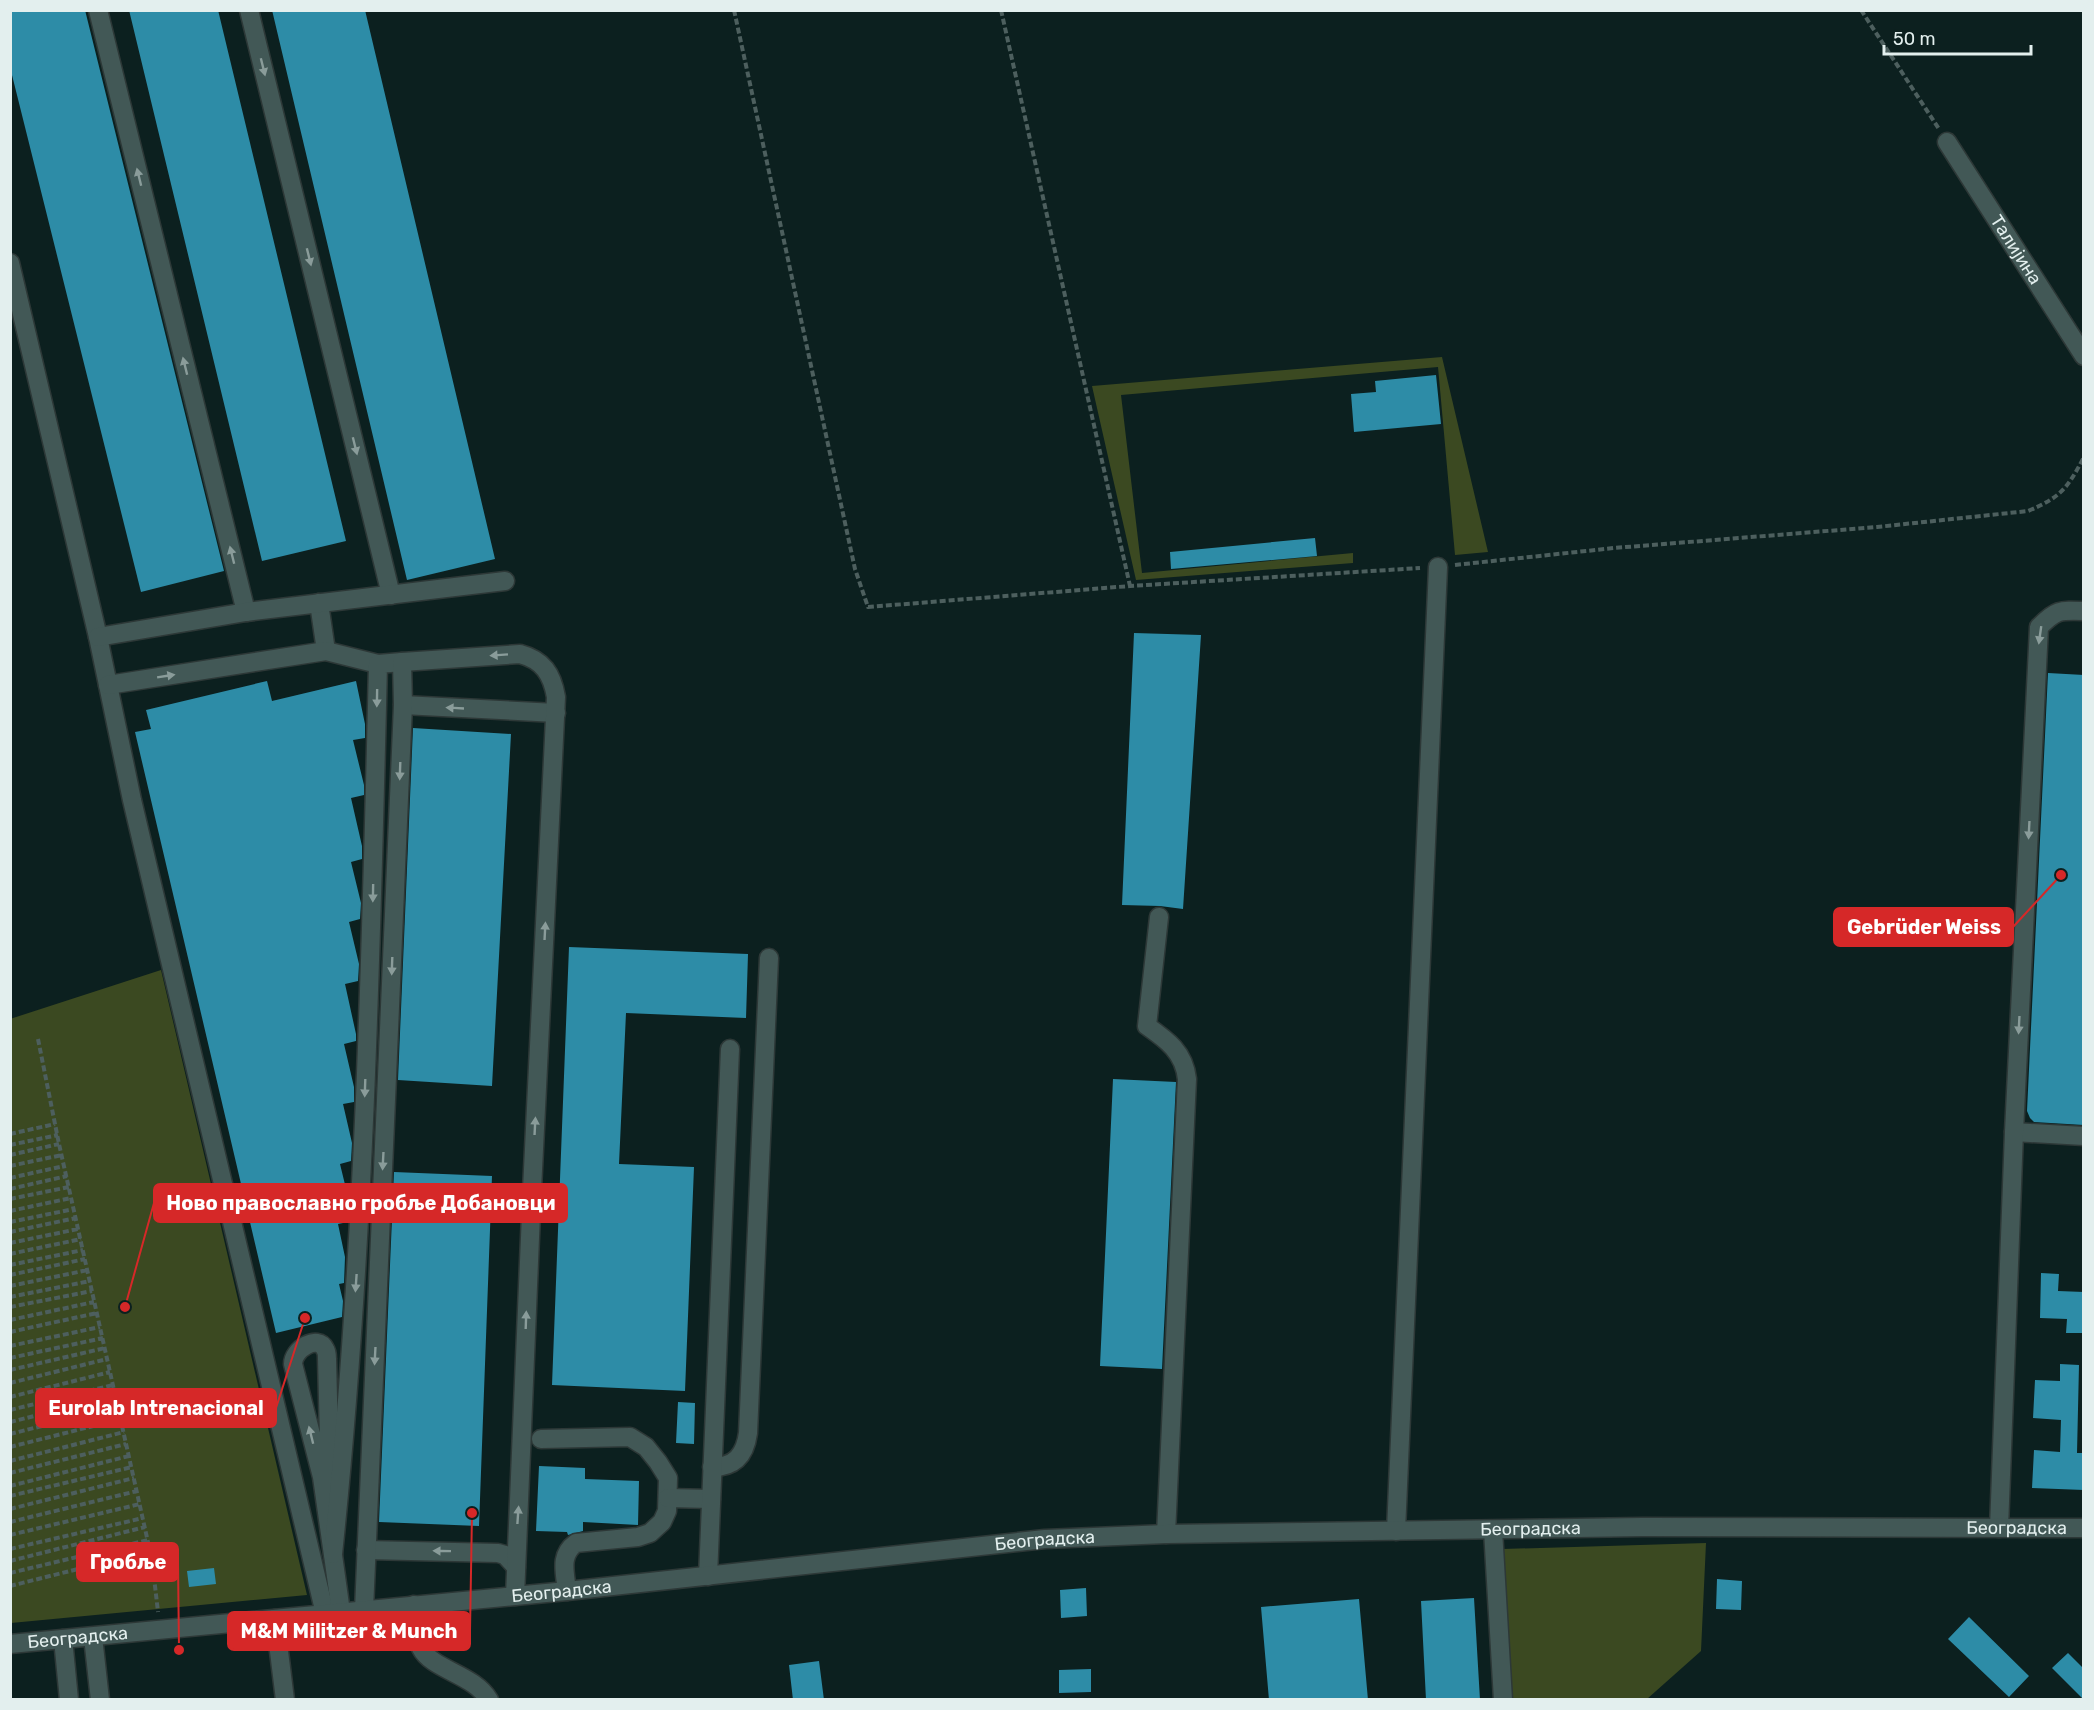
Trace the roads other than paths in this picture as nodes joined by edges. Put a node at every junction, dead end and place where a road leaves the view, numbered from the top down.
1 (98, 10) edge
2 (249, 10) edge
3 (1947, 142) road end
4 (10, 263) edge
5 (2084, 356) edge
6 (1438, 567) road end
7 (505, 581) dead end
8 (391, 595) junction
9 (319, 603) junction
10 (2084, 611) edge
11 (246, 612) junction
12 (98, 637) junction
13 (326, 651) junction
14 (402, 662) junction
15 (378, 664) junction
16 (108, 685) junction
17 (403, 705) junction
18 (556, 713) junction
19 (1159, 917) dead end
20 (769, 958) dead end
21 (730, 1048) dead end
22 (2014, 1132) junction
23 (2084, 1136) edge
24 (541, 1439) dead end
25 (712, 1467) junction
26 (325, 1492) junction
27 (668, 1498) junction
28 (711, 1499) junction
29 (1999, 1528) junction
30 (2084, 1528) edge
31 (1493, 1530) junction
32 (1396, 1531) junction
33 (1166, 1534) junction
34 (366, 1550) junction
35 (333, 1554) junction
36 (516, 1567) junction
37 (708, 1576) junction
38 (567, 1591) junction
39 (515, 1596) junction
40 (414, 1605) junction
41 (364, 1610) junction
42 (333, 1613) junction
43 (275, 1619) junction
44 (93, 1637) junction
45 (63, 1639) junction
46 (10, 1644) edge
47 (69, 1700) edge
48 (100, 1700) edge
49 (285, 1700) edge
50 (489, 1700) edge
51 (1503, 1700) edge

11 -> 1 street
2 -> 8 street
3 - 5 street, Талијина
4 - 12 street
6 - 32 street
7 - 8 street
8 - 9 street
9 - 11 street
9 - 13 street
10 -> 22 street
11 - 12 street
12 - 16 street
13 - 15 street
16 -> 13 street
14 - 15 street
14 - 17 street
18 -> 14 street
15 -> 35 street
16 - 42 street
18 -> 17 street
17 -> 34 street
36 -> 18 street
19 - 33 street
20 - 25 street
21 - 25 street
22 - 23 street
22 - 29 street
24 - 27 street
25 - 28 street
26 -> 26 street
26 - 35 street
27 - 28 street
27 - 38 street
28 - 37 street
29 - 30 street, Београдска
29 - 31 street, Београдска
31 - 32 street, Београдска
31 - 51 street
32 - 33 street, Београдска
33 - 37 street, Београдска
36 -> 34 street
34 - 41 street
35 - 42 street
36 - 39 street
37 - 38 street, Београдска
38 - 39 street, Београдска
39 - 40 street, Београдска
40 - 41 street, Београдска
40 - 50 street
41 - 42 street, Београдска
42 - 43 street, Београдска
43 - 44 street, Београдска
43 - 49 street
44 - 45 street, Београдска
44 - 48 street
45 - 46 street, Београдска
45 - 47 street

